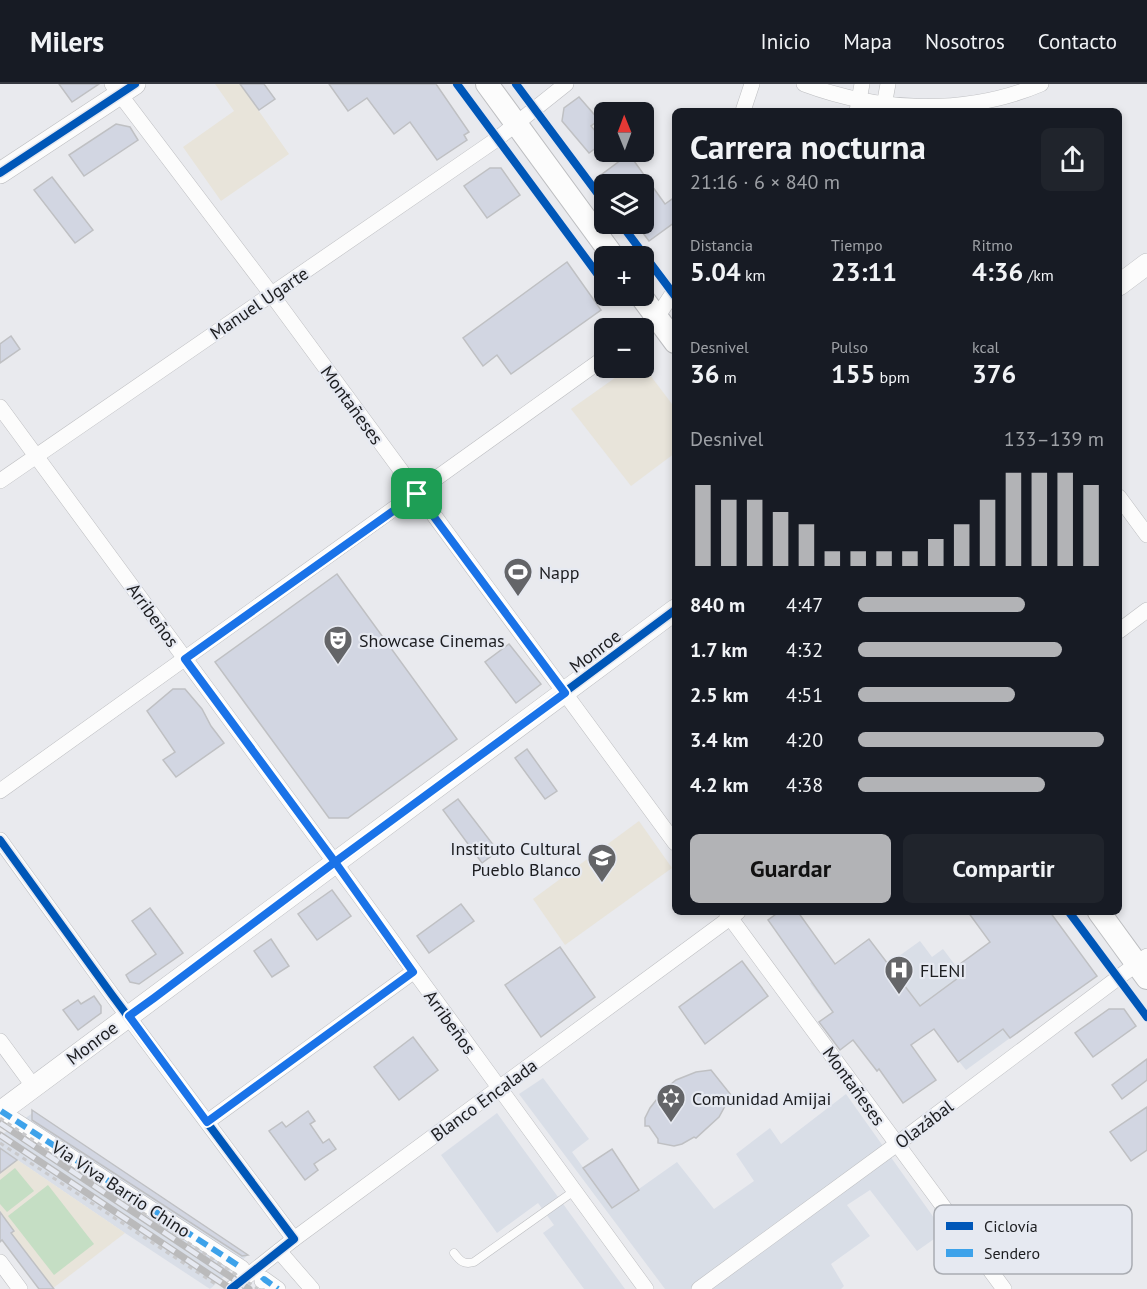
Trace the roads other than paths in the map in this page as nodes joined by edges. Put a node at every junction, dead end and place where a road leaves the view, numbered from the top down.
1 (487, 84) edge
2 (566, 84) edge
3 (752, 84) edge
4 (804, 84) edge
5 (862, 84) edge
6 (888, 84) edge
7 (1041, 84) edge
8 (122, 87) edge
9 (1000, 104) edge
10 (858, 106) edge
11 (744, 108) edge
12 (884, 108) edge
13 (517, 124) junction
14 (0, 173) edge
15 (606, 246) edge
16 (1147, 264) edge
17 (1122, 283) edge
18 (672, 294) edge
19 (272, 295) junction
20 (654, 318) edge
21 (654, 326) edge
22 (672, 340) edge
23 (594, 365) edge
24 (0, 407) edge
25 (36, 456) junction
26 (0, 481) edge
27 (417, 494) junction
28 (1122, 501) edge
29 (1147, 535) edge
30 (1147, 610) edge
31 (672, 612) edge
32 (1122, 629) edge
33 (185, 659) junction
34 (565, 693) junction
35 (0, 791) edge
36 (672, 839) edge
37 (0, 840) edge
38 (335, 862) junction
39 (731, 915) edge
40 (733, 915) edge
41 (1102, 915) edge
42 (1144, 966) edge
43 (413, 972) junction
44 (129, 1016) junction
45 (0, 1041) edge
46 (34, 1087) junction
47 (499, 1090) junction
48 (0, 1114) edge
49 (207, 1122) junction
50 (897, 1144) junction
51 (574, 1191) junction
52 (942, 1205) edge
53 (294, 1239) junction
54 (279, 1251) junction
55 (454, 1253) dead end
56 (0, 1262) edge
57 (242, 1268) dead end
58 (993, 1274) edge
59 (260, 1285) edge
60 (20, 1289) edge
61 (231, 1289) edge
62 (278, 1289) edge
63 (312, 1289) edge
64 (646, 1289) edge
65 (699, 1289) edge
66 (1004, 1289) edge

1 - 13 main road
2 - 13 street, Manuel Ugarte
3 - 11 street
4 - 10 street
5 - 10 street
6 - 12 street
7 - 9 street
8 - 14 main road
8 - 19 street, Montañeses
9 - 12 street
10 - 12 street
13 - 15 main road
13 - 19 street, Manuel Ugarte
16 - 17 main road
18 - 20 street
19 - 25 street, Manuel Ugarte
19 - 27 street, Montañeses
21 - 22 main road
23 - 27 street
24 - 25 street, Arribeños
25 - 26 street, Manuel Ugarte
25 - 33 street, Arribeños
27 - 33 street
27 - 34 street, Montañeses
28 - 29 street
30 - 32 street
31 - 34 main road, Monroe
33 - 35 street
33 - 38 street, Arribeños
34 - 36 street, Montañeses
34 - 38 main road, Monroe
37 - 44 street
38 - 43 street, Arribeños
38 - 44 main road, Monroe
39 - 47 street, Blanco Encalada
40 - 50 street, Montañeses
41 - 42 main road
42 - 50 street, Olazábal
43 - 47 street, Arribeños
43 - 49 street
44 - 46 main road, Monroe
44 - 49 street
45 - 46 street
46 - 48 main road, Monroe
47 - 51 street, Arribeños
47 - 53 street, Blanco Encalada
48 - 57 street, Via Viva Barrio Chino
49 - 53 street
50 - 52 street, Montañeses
50 - 65 street, Olazábal
51 - 55 lane
51 - 64 street, Arribeños
53 - 54 street, Blanco Encalada
54 - 61 street, Blanco Encalada
54 - 63 street
56 - 60 street
58 - 66 street, Montañeses
59 - 62 street

